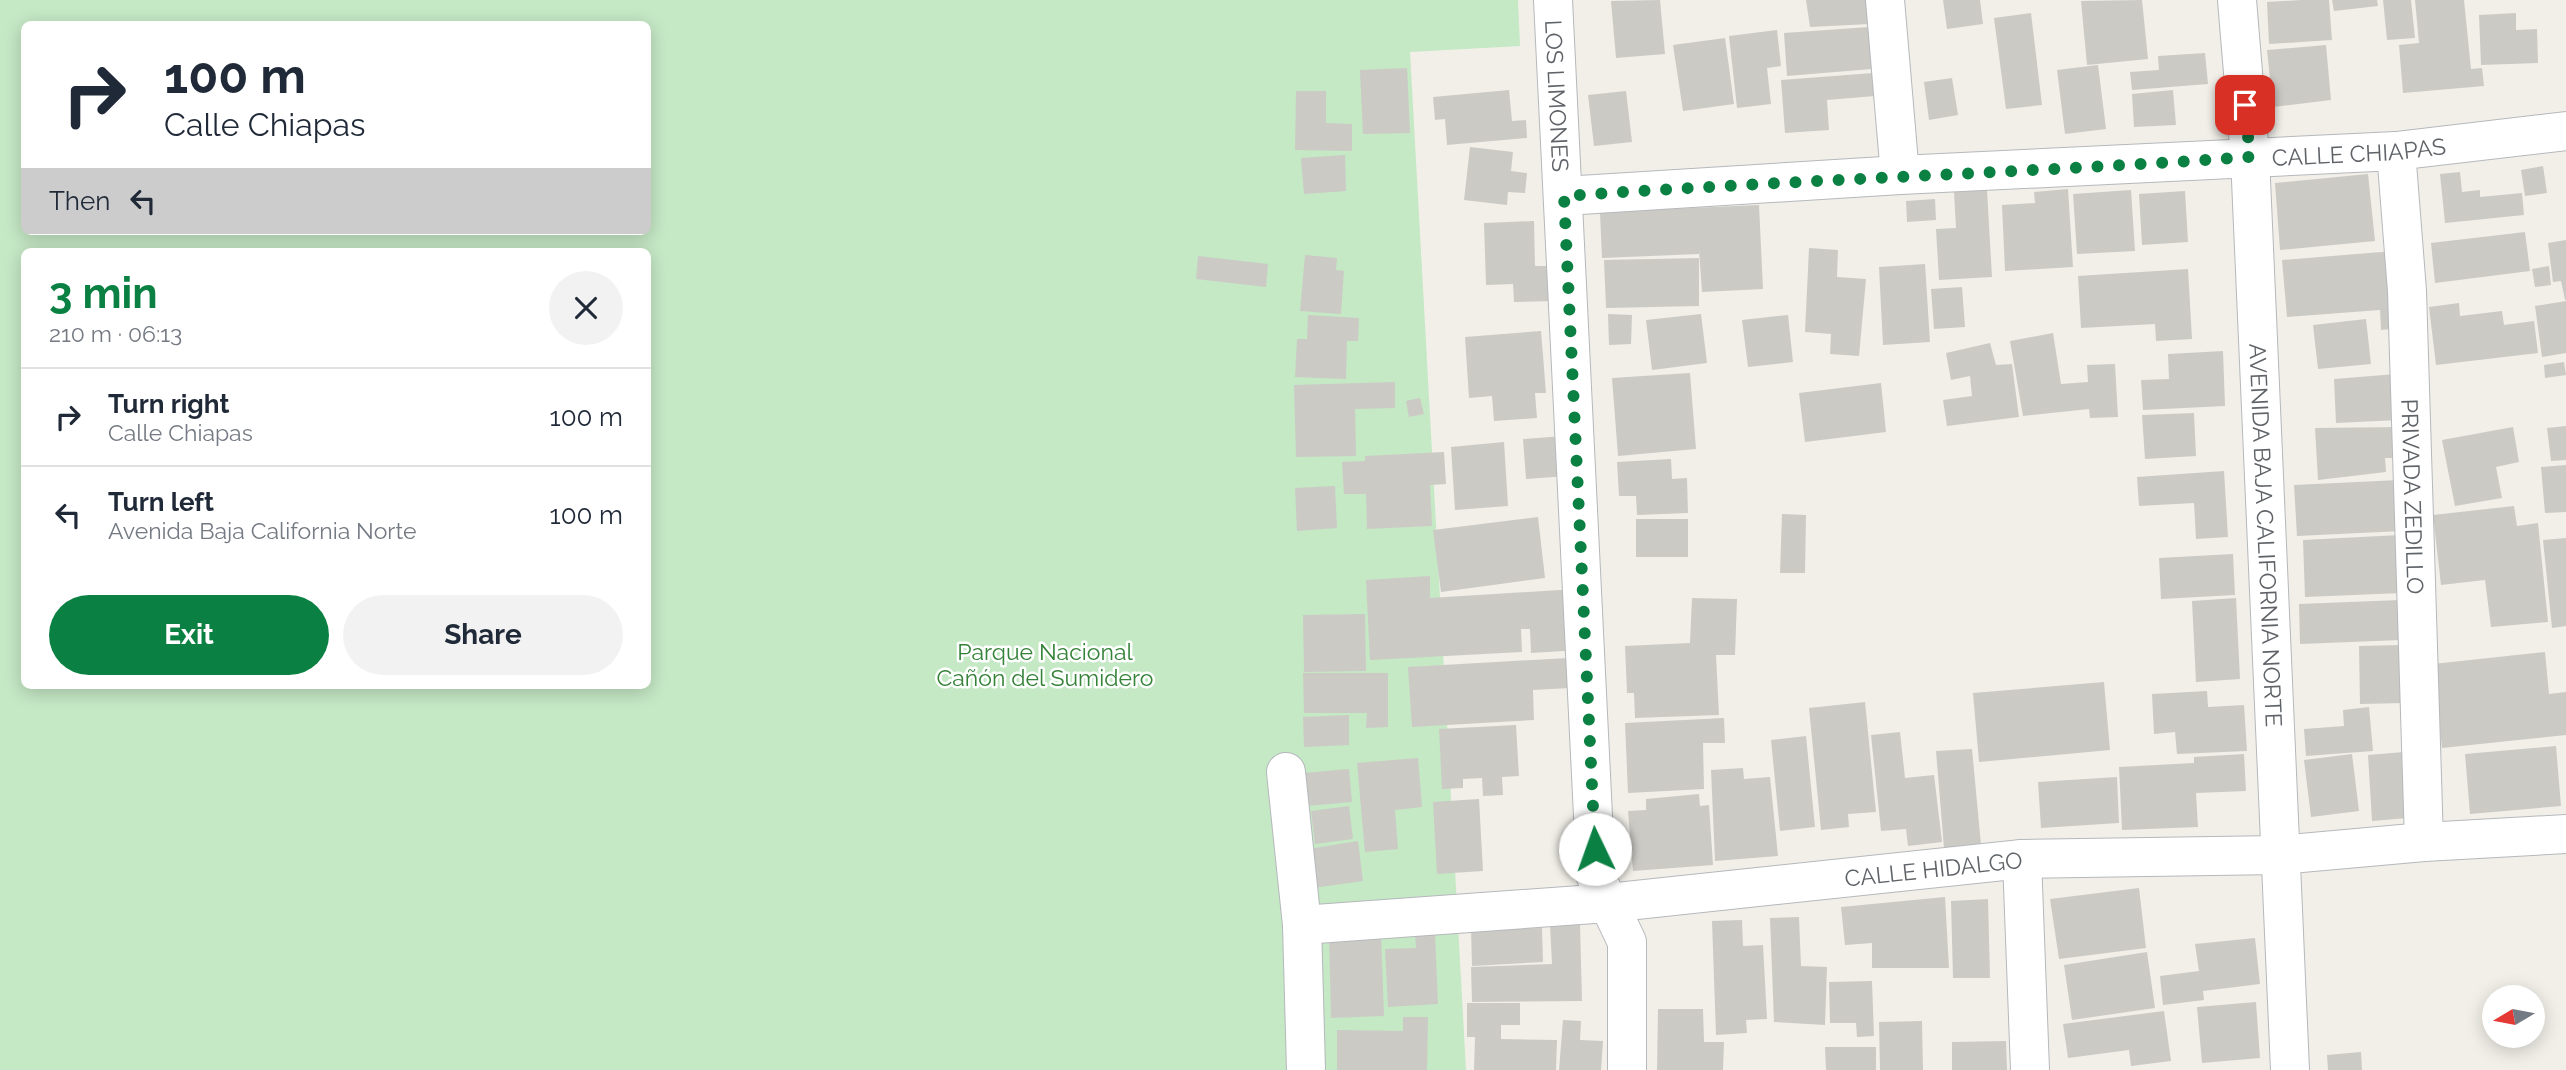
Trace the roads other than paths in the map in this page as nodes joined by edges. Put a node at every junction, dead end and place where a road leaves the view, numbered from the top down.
1 (1553, 0) edge
2 (1885, 0) edge
3 (2237, 0) edge
4 (2566, 131) edge
5 (2396, 151) junction
6 (2250, 157) junction
7 (1900, 175) junction
8 (1564, 196) junction
9 (1286, 772) dead end
10 (2566, 834) edge
11 (2424, 842) junction
12 (2279, 855) junction
13 (2022, 859) junction
14 (1608, 903) junction
15 (1303, 925) junction
16 (1306, 1070) edge
17 (1627, 1070) edge
18 (2030, 1070) edge
19 (2290, 1070) edge

1 - 8 street, LOS LIMONES
2 - 7 street
3 - 6 street, AVENIDA BAJA CALIFORNIA NORTE
4 - 5 street, CALLE CHIAPAS
5 - 6 street, CALLE CHIAPAS
5 - 11 street, PRIVADA ZEDILLO
6 - 7 street, CALLE CHIAPAS
6 - 12 street, AVENIDA BAJA CALIFORNIA NORTE
7 - 8 street, CALLE CHIAPAS
8 - 14 street, LOS LIMONES
9 - 15 street
10 - 11 street, CALLE HIDALGO
11 - 12 street, CALLE HIDALGO
12 - 13 street, CALLE HIDALGO
12 - 19 street, AVENIDA BAJA CALIFORNIA NORTE
13 - 14 street, CALLE HIDALGO
13 - 18 street
14 - 15 street, CALLE HIDALGO
14 - 17 street, LOS LIMONES
15 - 16 street

